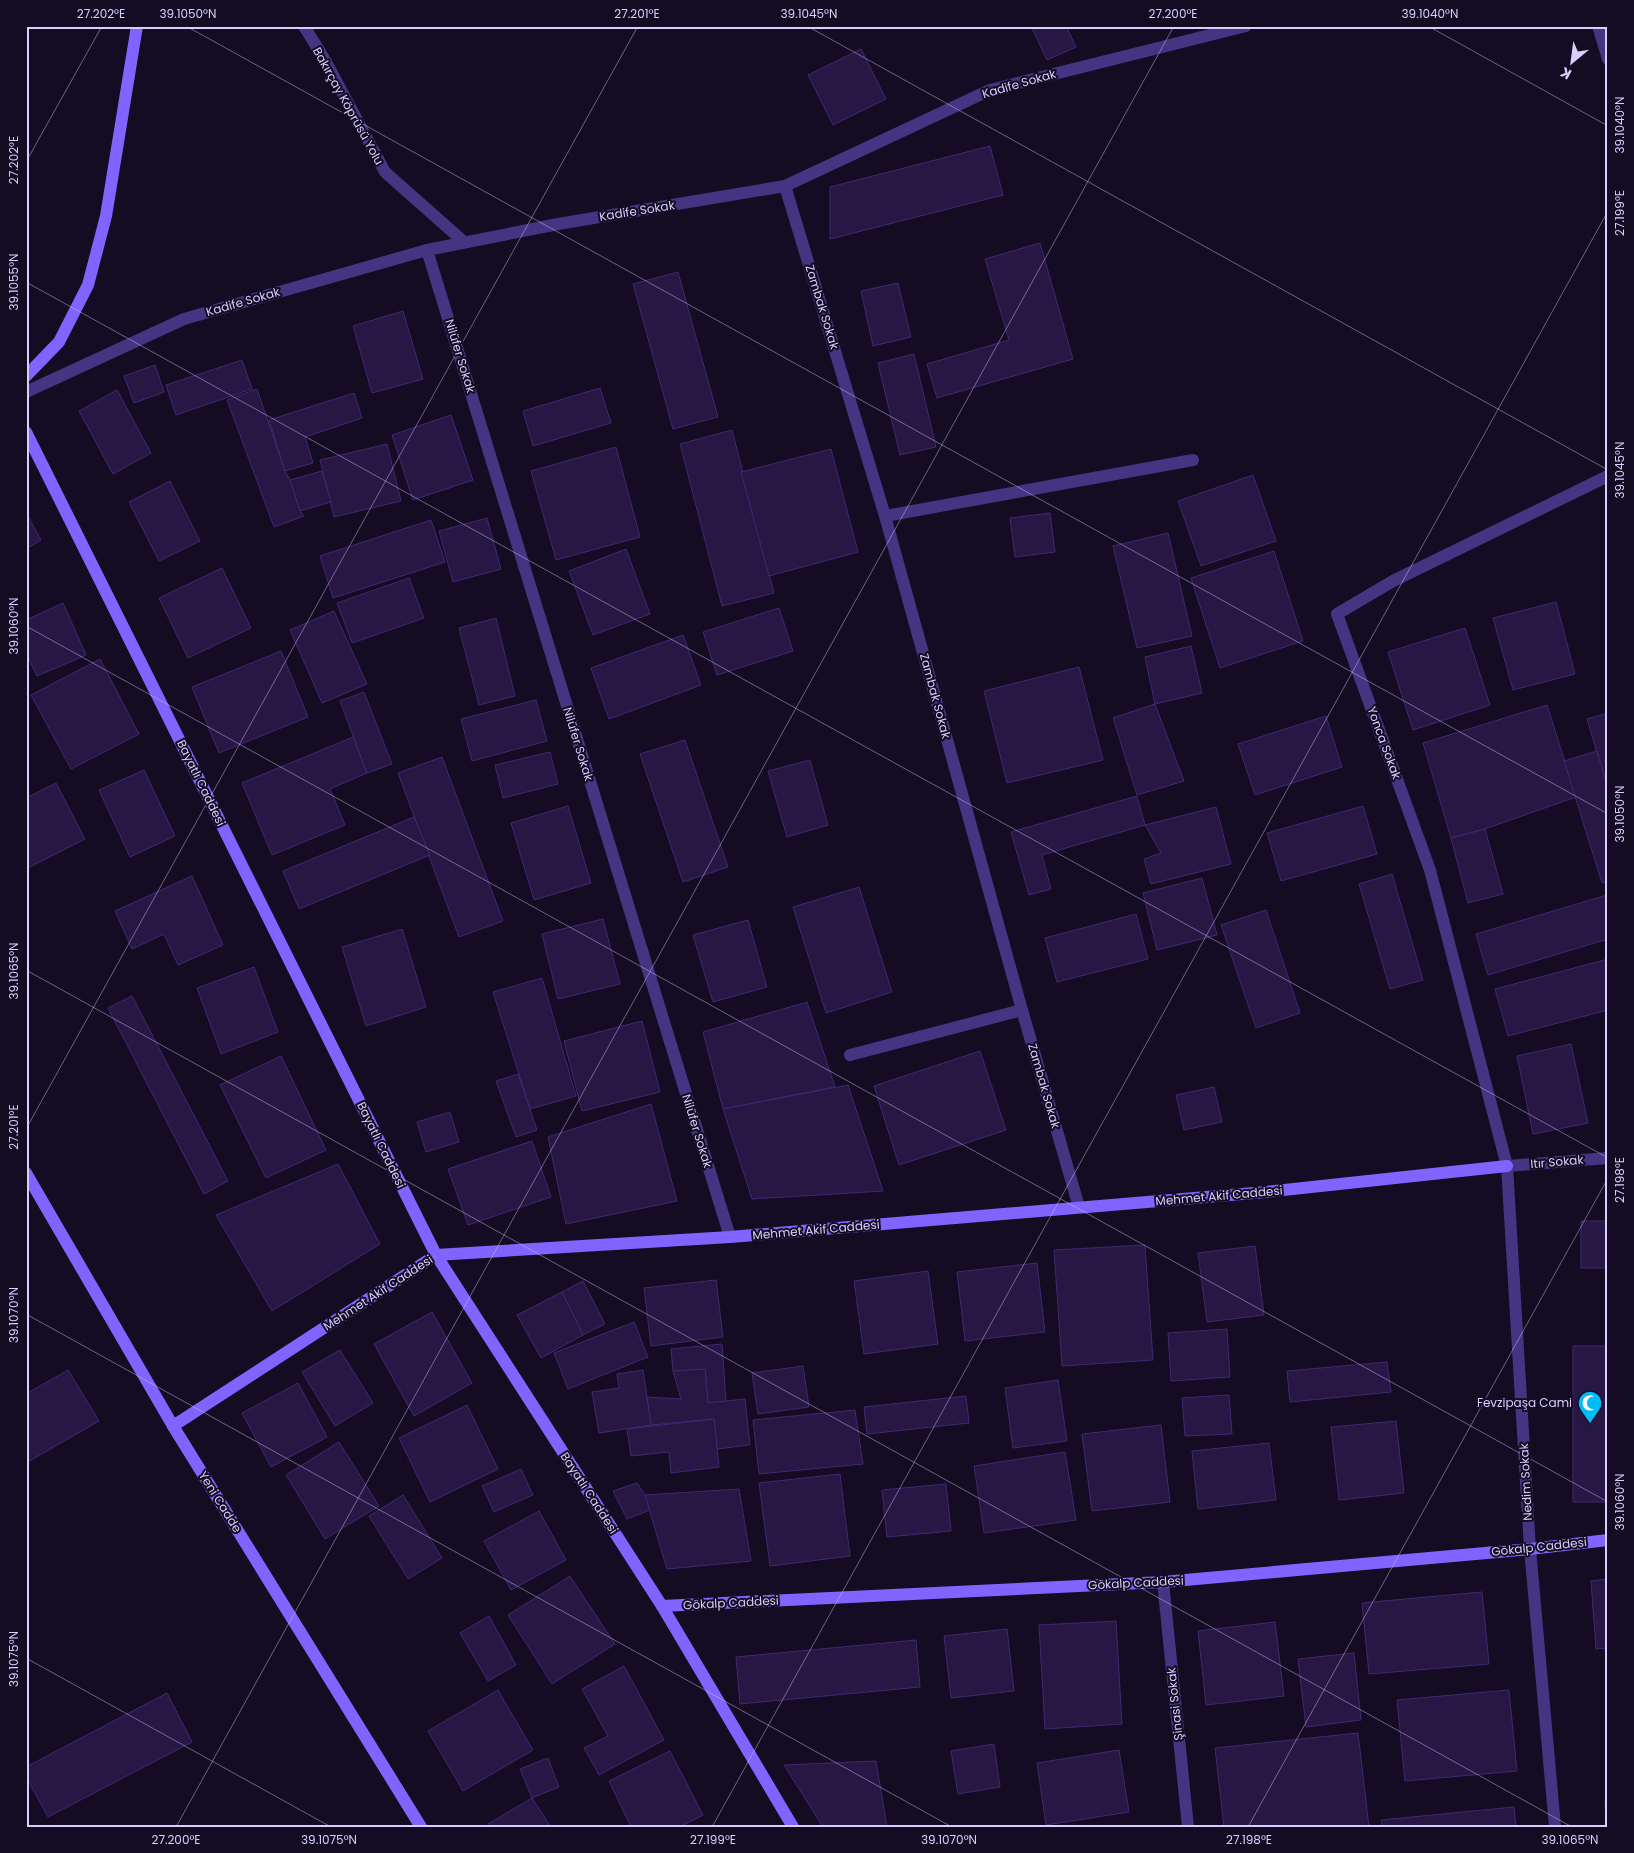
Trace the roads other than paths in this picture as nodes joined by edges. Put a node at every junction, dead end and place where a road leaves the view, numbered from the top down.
1 (137, 26) edge
2 (304, 26) edge
3 (1246, 26) edge
4 (1598, 26) edge
5 (1608, 59) edge
6 (785, 186) junction
7 (464, 242) junction
8 (427, 250) junction
9 (26, 376) edge
10 (26, 392) edge
11 (26, 432) edge
12 (1193, 460) dead end
13 (1608, 476) edge
14 (885, 516) junction
15 (1022, 1010) junction
16 (850, 1055) dead end
17 (1608, 1158) edge
18 (1507, 1166) junction
19 (26, 1173) edge
20 (1079, 1207) junction
21 (730, 1237) junction
22 (436, 1255) junction
23 (173, 1426) junction
24 (1608, 1540) edge
25 (1530, 1549) junction
26 (1163, 1582) junction
27 (662, 1606) junction
28 (421, 1827) edge
29 (793, 1827) edge
30 (1188, 1827) edge
31 (1555, 1827) edge

1 - 9 street
2 - 7 street, Bakırçay Köprüsü Yolu
3 - 6 street, Kadife Sokak
4 - 5 street
6 - 7 street, Kadife Sokak
6 - 14 street, Zambak Sokak
7 - 8 street, Kadife Sokak
8 - 10 street, Kadife Sokak
8 - 21 street, Nilüfer Sokak
11 - 22 street, Bayatlı Caddesi
12 - 14 street
13 - 18 street, Yonca Sokak
14 - 15 street, Zambak Sokak
15 - 16 street
15 - 20 street, Zambak Sokak
17 - 18 street, Itır Sokak
18 - 20 street, Mehmet Akif Caddesi
18 - 25 street, Nedim Sokak
19 - 23 street, Yeni Cadde
20 - 21 street, Mehmet Akif Caddesi
21 - 22 street, Mehmet Akif Caddesi
22 - 23 street, Mehmet Akif Caddesi
22 - 27 street, Bayatlı Caddesi
23 - 28 street, Yeni Cadde
24 - 25 street, Gökalp Caddesi
25 - 26 street, Gökalp Caddesi
25 - 31 street, Nedim Sokak
26 - 27 street, Gökalp Caddesi
26 - 30 street, Şinasi Sokak
27 - 29 street, Bayatlı Caddesi

